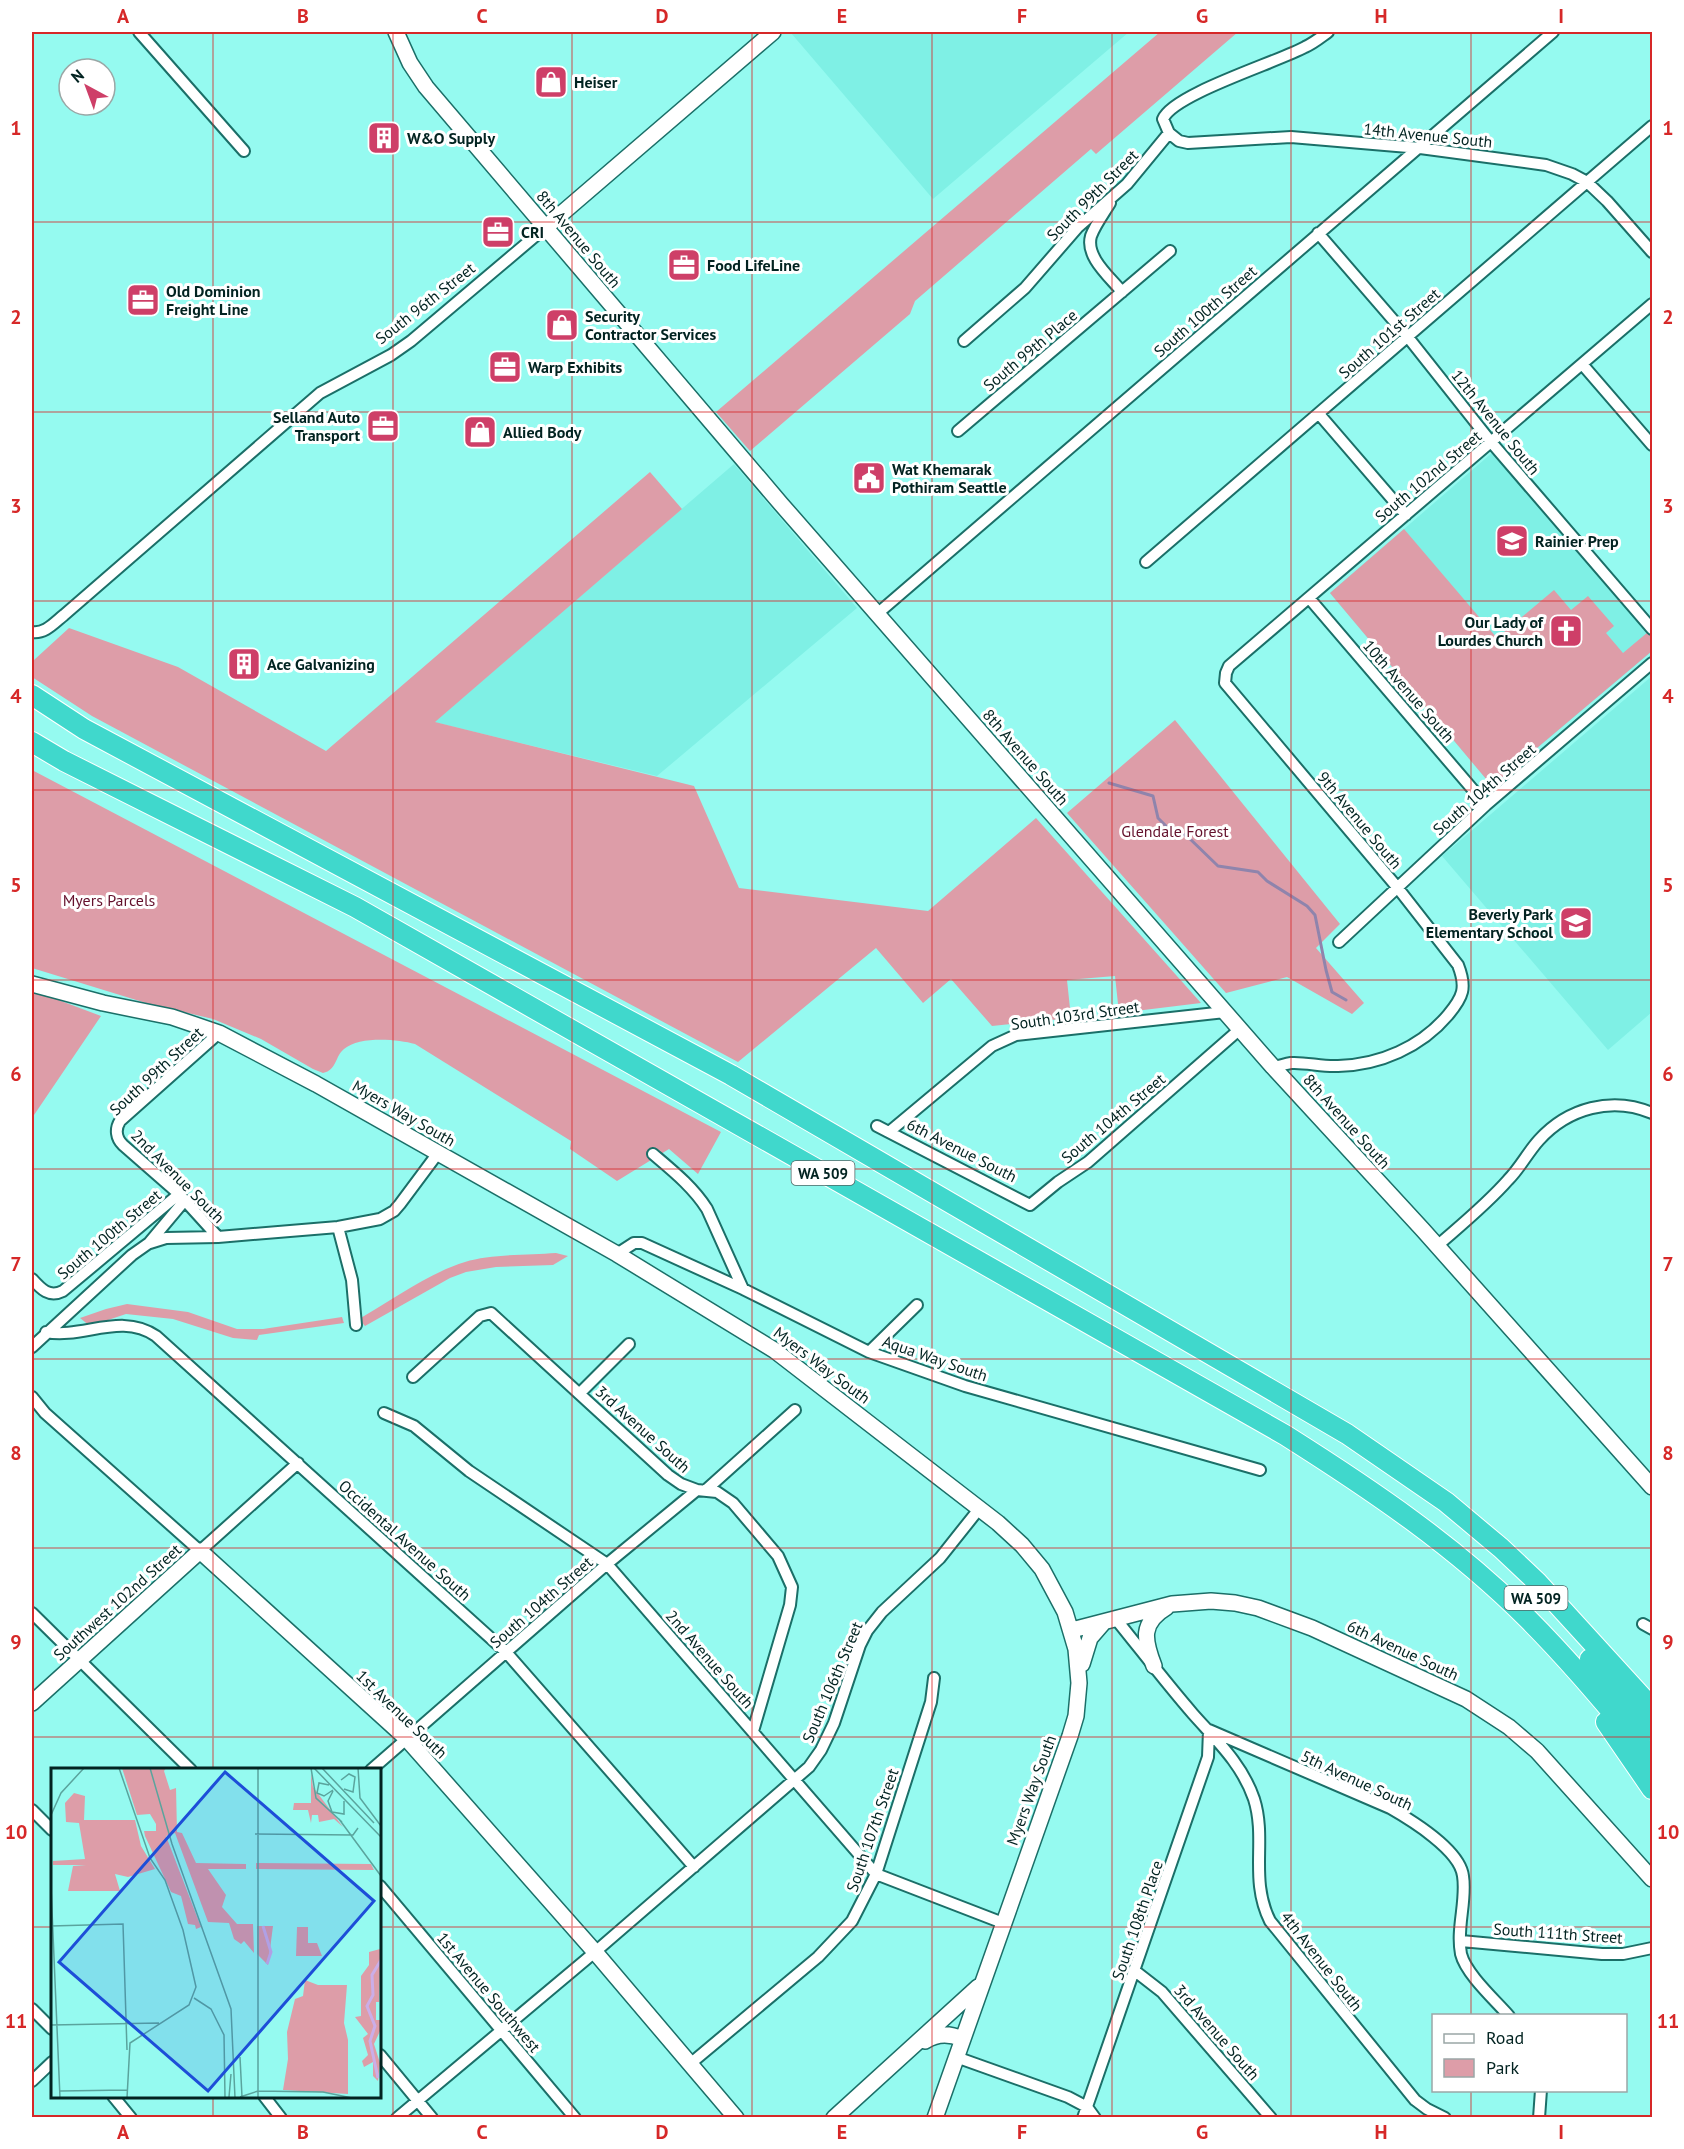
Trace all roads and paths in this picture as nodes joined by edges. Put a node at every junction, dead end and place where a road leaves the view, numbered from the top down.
1 (139, 32) edge
2 (396, 32) edge
3 (773, 32) edge
4 (1328, 32) edge
5 (1553, 32) edge
6 (1653, 126) edge
7 (1169, 134) junction
8 (1420, 148) junction
9 (244, 151) dead end
10 (1587, 182) junction
11 (1114, 197) junction
12 (546, 227) junction
13 (1318, 233) junction
14 (1170, 251) dead end
15 (1653, 252) edge
16 (1122, 292) junction
17 (1653, 304) edge
18 (1407, 336) junction
19 (964, 341) dead end
20 (1582, 364) junction
21 (1319, 414) junction
22 (958, 431) dead end
23 (1491, 442) junction
24 (1653, 445) edge
25 (1406, 515) junction
26 (1146, 562) dead end
27 (1309, 598) junction
28 (877, 614) junction
29 (1653, 629) edge
30 (33, 632) edge
31 (1653, 663) edge
32 (1226, 673) joint
33 (32, 695) edge
34 (32, 742) edge
35 (1486, 805) junction
36 (1397, 887) junction
37 (1339, 942) dead end
38 (32, 984) edge
39 (1225, 1012) junction
40 (1240, 1029) junction
41 (219, 1033) junction
42 (1273, 1067) junction
43 (1653, 1113) edge
44 (877, 1126) dead end
45 (117, 1131) joint
46 (889, 1132) junction
47 (438, 1153) junction
48 (653, 1154) dead end
49 (182, 1197) junction
50 (1030, 1205) joint
51 (338, 1227) junction
52 (218, 1237) junction
53 (149, 1243) junction
54 (1437, 1246) junction
55 (617, 1254) junction
56 (32, 1279) edge
57 (743, 1288) junction
58 (917, 1305) dead end
59 (356, 1326) dead end
60 (46, 1332) junction
61 (629, 1344) dead end
62 (32, 1347) edge
63 (869, 1352) junction
64 (413, 1377) dead end
65 (580, 1393) junction
66 (32, 1397) edge
67 (795, 1410) dead end
68 (384, 1413) dead end
69 (298, 1463) junction
70 (1260, 1470) dead end
71 (1408, 1477) junction
72 (1653, 1487) edge
73 (702, 1490) junction
74 (979, 1509) junction
75 (200, 1551) junction
76 (607, 1564) junction
77 (1055, 1591) junction
78 (1172, 1604) junction
79 (32, 1613) edge
80 (1112, 1619) junction
81 (1072, 1630) junction
82 (506, 1652) junction
83 (79, 1661) junction
84 (1572, 1665) junction
85 (1154, 1666) junction
86 (1080, 1674) junction
87 (934, 1678) dead end
88 (32, 1703) edge
89 (1653, 1708) edge
90 (1209, 1730) junction
91 (753, 1731) junction
92 (1653, 1731) edge
93 (406, 1738) junction
94 (1653, 1759) edge
95 (189, 1768) edge
96 (373, 1768) edge
97 (796, 1780) junction
98 (1653, 1789) edge
99 (32, 1810) edge
100 (51, 1829) edge
101 (694, 1867) junction
102 (876, 1874) junction
103 (1653, 1879) edge
104 (381, 1887) edge
105 (1004, 1923) junction
106 (1461, 1941) junction
107 (1653, 1948) edge
108 (595, 1952) junction
109 (1135, 1971) junction
110 (981, 1984) junction
111 (32, 2009) edge
112 (1507, 2014) edge
113 (51, 2028) edge
114 (501, 2031) junction
115 (962, 2039) junction
116 (907, 2053) junction
117 (381, 2056) edge
118 (956, 2057) junction
119 (51, 2063) edge
120 (690, 2064) junction
121 (32, 2081) edge
122 (1541, 2092) edge
123 (114, 2098) edge
124 (265, 2098) edge
125 (418, 2100) junction
126 (1085, 2113) edge
127 (131, 2118) edge
128 (281, 2118) edge
129 (397, 2118) edge
130 (432, 2118) edge
131 (575, 2118) edge
132 (736, 2118) edge
133 (834, 2118) edge
134 (935, 2118) edge
135 (1095, 2118) edge
136 (1271, 2118) edge
137 (1446, 2118) edge
138 (1539, 2118) edge

1 - 9 street
2 - 12 street, 8th Avenue South
3 - 12 street, South 96th Street
4 - 7 street
5 - 8 street, South 100th Street
6 - 10 street, South 101st Street
7 - 8 street, 14th Avenue South
7 - 11 street, South 99th Street
8 - 10 street, 14th Avenue South
8 - 13 street, South 100th Street
10 - 15 street, 14th Avenue South
10 - 18 street, South 101st Street
11 - 16 street
11 - 19 street, South 99th Street
12 - 28 street, 8th Avenue South
12 - 30 street, South 96th Street
13 - 18 street, 12th Avenue South
13 - 28 street, South 100th Street
14 - 16 street, South 99th Place
16 - 22 street, South 99th Place
17 - 20 street, South 102nd Street
18 - 21 street, South 101st Street
18 - 23 street, 12th Avenue South
20 - 23 street, South 102nd Street
20 - 24 street
21 - 25 street
21 - 26 street, South 101st Street
23 - 25 street, South 102nd Street
23 - 29 street, 12th Avenue South
25 - 27 street, South 102nd Street
27 - 32 street, South 102nd Street
27 - 35 street, 10th Avenue South
28 - 39 street, 8th Avenue South
31 - 35 street, South 104th Street
32 - 36 street, 9th Avenue South
33 - 71 highway, WA 509
34 - 84 highway, WA 509
35 - 36 street, South 104th Street
36 - 37 street, South 104th Street
36 - 42 street, 9th Avenue South
38 - 41 street, Myers Way South
39 - 40 street, 8th Avenue South
39 - 46 street, South 103rd Street
40 - 42 street, 8th Avenue South
40 - 50 street, South 104th Street
41 - 45 street, South 99th Street
41 - 47 street, Myers Way South
42 - 54 street, 8th Avenue South
43 - 54 street
44 - 46 street, 6th Avenue South
45 - 49 street, 2nd Avenue South
46 - 50 street, 6th Avenue South
47 - 51 street
47 - 55 street, Myers Way South
48 - 57 street
49 - 52 street, 2nd Avenue South
49 - 53 street, South 100th Street
49 - 56 street, South 100th Street
51 - 52 street, 2nd Avenue South
51 - 59 street
52 - 53 street, South 100th Street
53 - 60 street, South 100th Street
54 - 72 street, 8th Avenue South
55 - 57 street, Aqua Way South
55 - 74 street, Myers Way South
57 - 63 street, Aqua Way South
58 - 63 street
60 - 62 street, South 100th Street
60 - 69 street, Occidental Avenue South
61 - 65 street
63 - 70 street, Aqua Way South
64 - 65 street, 3rd Avenue South
65 - 73 street, 3rd Avenue South
66 - 75 street, 1st Avenue South
67 - 73 street, South 104th Street
68 - 76 street, 2nd Avenue South
69 - 75 street
69 - 82 street, Occidental Avenue South
71 - 89 highway
71 - 92 highway, WA 509
73 - 76 street, South 104th Street
73 - 91 street, 3rd Avenue South
74 - 77 street, Myers Way South
74 - 97 street, South 106th Street
75 - 83 street, Southwest 102nd Street
75 - 93 street, 1st Avenue South
76 - 82 street, South 104th Street
76 - 91 street, 2nd Avenue South
77 - 80 street
77 - 81 street, Myers Way South
78 - 80 street, 6th Avenue South
78 - 85 street
78 - 103 street, 6th Avenue South
79 - 83 street
80 - 81 street, 6th Avenue South
80 - 85 street, 4th Avenue South
80 - 86 street
81 - 86 street, Myers Way South
82 - 93 street, South 104th Street
82 - 101 street, Occidental Avenue South
83 - 88 street, Southwest 102nd Street
83 - 95 street
84 - 94 highway, WA 509
84 - 98 highway
85 - 90 street, 4th Avenue South
86 - 105 street, Myers Way South
87 - 102 street, South 107th Street
90 - 106 street, 5th Avenue South
90 - 109 street, South 108th Place
90 - 137 street, 4th Avenue South
91 - 97 street, 2nd Avenue South
93 - 96 street, South 104th Street
93 - 108 street, 1st Avenue South
97 - 101 street, South 106th Street
97 - 102 street, 2nd Avenue South
99 - 100 street
101 - 108 street, South 106th Street
102 - 105 street, 2nd Avenue South
102 - 120 street, South 107th Street
104 - 114 street, 1st Avenue Southwest
105 - 110 street, Myers Way South
106 - 107 street, South 111th Street
106 - 112 street, 5th Avenue South
108 - 114 street, South 106th Street
108 - 120 street, 1st Avenue South
109 - 126 street, South 108th Place
109 - 136 street, 3rd Avenue South
110 - 115 street, Myers Way South
110 - 116 street
111 - 113 street
114 - 125 street, South 106th Street
114 - 131 street, 1st Avenue Southwest
115 - 116 street
115 - 118 street, Myers Way South
116 - 133 street
117 - 125 street
118 - 126 street
118 - 134 street, Myers Way South
119 - 121 street
120 - 132 street, 1st Avenue South
122 - 138 street
123 - 127 street
124 - 128 street
125 - 129 street, South 106th Street
125 - 130 street
126 - 135 street

